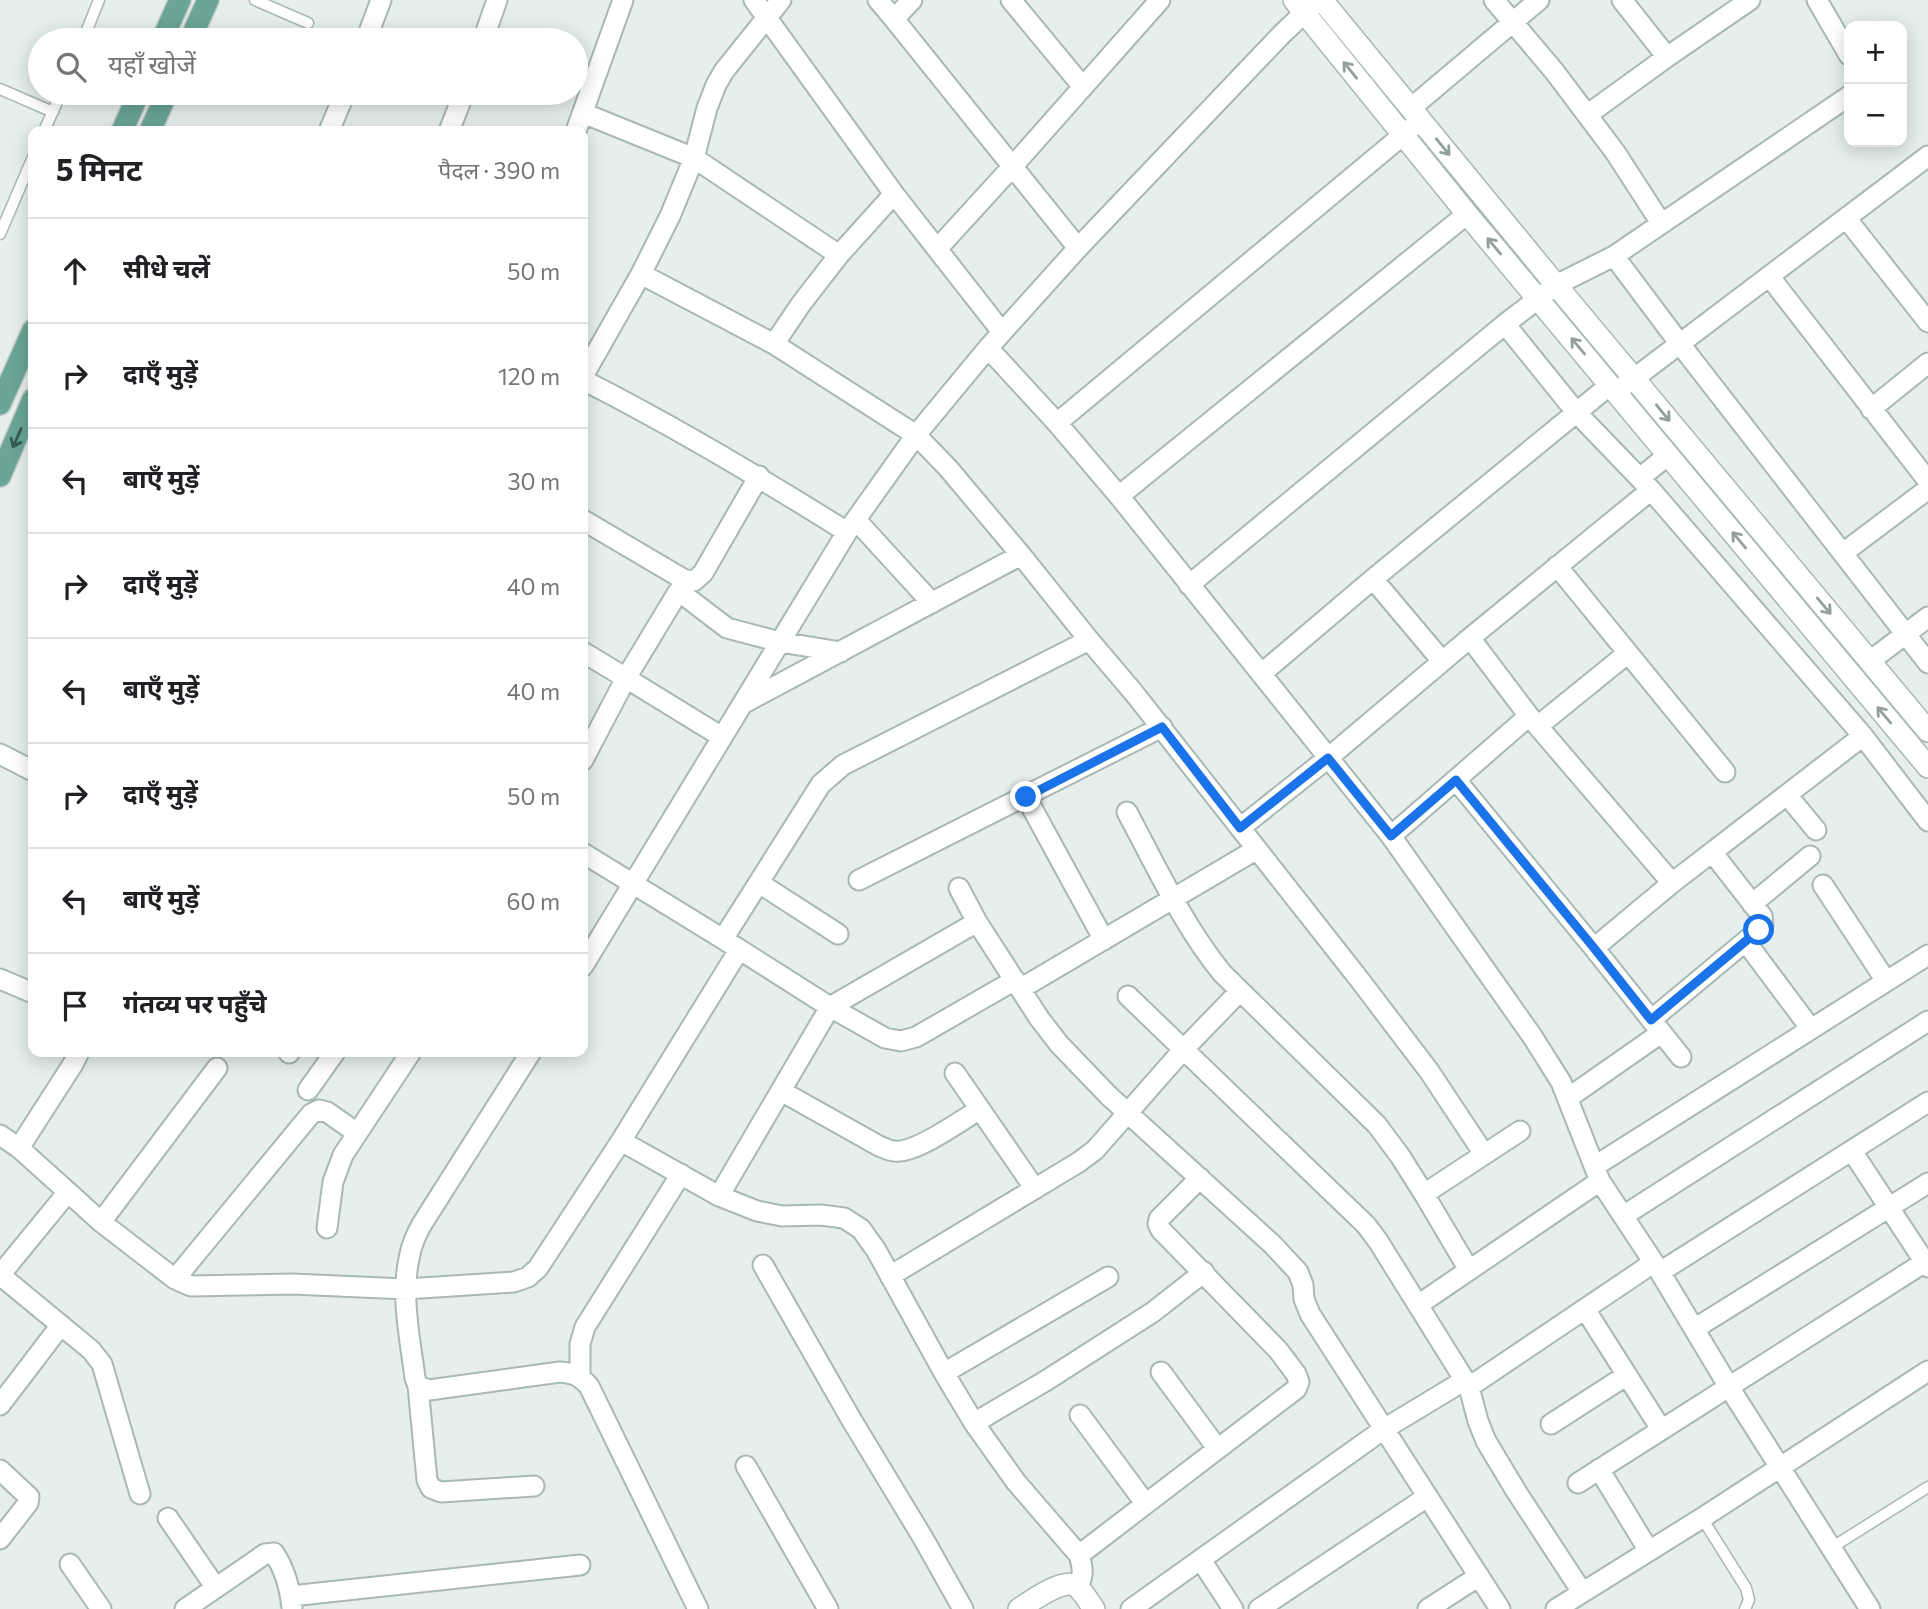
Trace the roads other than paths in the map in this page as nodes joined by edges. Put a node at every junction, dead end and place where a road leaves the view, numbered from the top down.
1 (99, 0) edge
2 (180, 0) edge
3 (208, 0) edge
4 (255, 0) edge
5 (380, 0) edge
6 (497, 0) edge
7 (623, 0) edge
8 (754, 0) edge
9 (781, 0) edge
10 (878, 0) edge
11 (912, 0) edge
12 (1011, 0) edge
13 (1494, 0) edge
14 (1539, 0) edge
15 (1622, 0) edge
16 (1751, 0) edge
17 (1817, 0) edge
18 (1154, 2) edge
19 (1310, 3) edge
20 (766, 19) junction
21 (894, 19) junction
22 (1513, 22) junction
23 (308, 23) dead end
24 (88, 28) edge
25 (167, 28) edge
26 (195, 28) edge
27 (370, 28) edge
28 (487, 28) edge
29 (1844, 46) edge
30 (1667, 57) junction
31 (1083, 87) junction
32 (0, 89) edge
33 (588, 99) edge
34 (1844, 99) edge
35 (28, 101) edge
36 (37, 105) edge
37 (56, 105) edge
38 (134, 105) edge
39 (162, 105) edge
40 (340, 105) edge
41 (457, 105) edge
42 (586, 105) edge
43 (53, 112) junction
44 (1416, 114) junction
45 (1587, 115) junction
46 (580, 122) edge
47 (46, 126) edge
48 (124, 126) edge
49 (152, 126) edge
50 (331, 126) edge
51 (450, 126) edge
52 (1403, 135) junction
53 (1928, 156) edge
54 (694, 158) junction
55 (1012, 167) junction
56 (28, 169) edge
57 (894, 194) junction
58 (1467, 214) junction
59 (1846, 218) junction
60 (1661, 223) junction
61 (0, 234) edge
62 (938, 248) junction
63 (1078, 248) junction
64 (839, 255) junction
65 (1614, 256) junction
66 (641, 274) junction
67 (1769, 276) junction
68 (1556, 285) junction
69 (1538, 299) junction
70 (1928, 322) edge
71 (1505, 324) junction
72 (1002, 332) junction
73 (28, 341) edge
74 (774, 344) junction
75 (1680, 344) junction
76 (988, 348) junction
77 (1928, 363) edge
78 (588, 369) edge
79 (1634, 378) junction
80 (588, 381) edge
81 (1613, 388) junction
82 (0, 404) edge
83 (1871, 409) junction
84 (28, 412) edge
85 (1576, 412) junction
86 (1057, 423) junction
87 (916, 435) junction
88 (1668, 455) junction
89 (0, 476) edge
90 (758, 476) junction
91 (1928, 481) edge
92 (1646, 484) junction
93 (1928, 489) edge
94 (1119, 496) junction
95 (588, 523) edge
96 (852, 526) junction
97 (1843, 553) junction
98 (1021, 555) junction
99 (1557, 566) junction
100 (1801, 578) junction
101 (1373, 579) junction
102 (1189, 585) junction
103 (1782, 592) junction
104 (932, 603) junction
105 (1928, 617) edge
106 (1905, 634) junction
107 (1470, 638) junction
108 (1089, 640) junction
109 (780, 642) junction
110 (841, 652) junction
111 (1628, 653) junction
112 (588, 655) edge
113 (1442, 661) junction
114 (1870, 661) junction
115 (1928, 663) edge
116 (1261, 674) junction
117 (626, 678) junction
118 (744, 703) junction
119 (1534, 721) junction
120 (1162, 727) junction
121 (1928, 732) edge
122 (1863, 736) junction
123 (722, 737) junction
124 (588, 750) edge
125 (0, 754) edge
126 (1328, 758) junction
127 (1928, 767) edge
128 (28, 768) edge
129 (1725, 772) dead end
130 (1456, 780) junction
131 (1787, 795) junction
132 (1026, 797) junction
133 (1127, 812) dead end
134 (1928, 821) edge
135 (1240, 828) junction
136 (1816, 830) dead end
137 (1391, 836) junction
138 (1257, 849) junction
139 (1712, 852) junction
140 (588, 856) edge
141 (1810, 856) dead end
142 (859, 880) dead end
143 (759, 883) junction
144 (1672, 883) junction
145 (632, 884) junction
146 (1823, 885) dead end
147 (959, 888) dead end
148 (1174, 899) junction
149 (1752, 904) junction
150 (977, 922) junction
151 (838, 934) dead end
152 (1104, 940) junction
153 (1746, 942) junction
154 (731, 944) junction
155 (1594, 948) junction
156 (1928, 955) edge
157 (588, 958) edge
158 (0, 979) edge
159 (1886, 981) junction
160 (1018, 985) junction
161 (1240, 990) junction
162 (28, 991) edge
163 (1128, 996) dead end
164 (830, 1007) junction
165 (1928, 1021) edge
166 (1656, 1026) junction
167 (1811, 1029) junction
168 (1183, 1050) junction
169 (76, 1057) edge
170 (331, 1057) edge
171 (408, 1057) edge
172 (528, 1057) edge
173 (1681, 1057) dead end
174 (217, 1068) dead end
175 (955, 1073) dead end
176 (308, 1090) dead end
177 (781, 1091) junction
178 (1568, 1098) junction
179 (1928, 1102) edge
180 (980, 1109) junction
181 (1127, 1112) junction
182 (1520, 1131) dead end
183 (357, 1133) junction
184 (0, 1135) edge
185 (621, 1141) junction
186 (19, 1148) junction
187 (1852, 1151) junction
188 (1484, 1154) junction
189 (1597, 1173) junction
190 (681, 1174) junction
191 (1200, 1178) junction
192 (1928, 1183) edge
193 (1035, 1189) junction
194 (68, 1192) junction
195 (1424, 1194) junction
196 (719, 1196) junction
197 (1889, 1208) junction
198 (1623, 1216) junction
199 (102, 1222) junction
200 (327, 1228) dead end
201 (1926, 1264) edge
202 (763, 1265) dead end
203 (1656, 1267) junction
204 (1469, 1270) junction
205 (1204, 1272) junction
206 (890, 1276) junction
207 (1108, 1277) dead end
208 (175, 1279) junction
209 (406, 1289) junction
210 (1418, 1305) junction
211 (1585, 1309) junction
212 (61, 1325) junction
213 (1695, 1329) junction
214 (1928, 1371) edge
215 (1161, 1372) dead end
216 (944, 1373) junction
217 (1626, 1375) junction
218 (580, 1377) junction
219 (1467, 1384) junction
220 (418, 1387) junction
221 (1729, 1387) junction
222 (0, 1405) edge
223 (1080, 1415) dead end
224 (974, 1423) junction
225 (1551, 1424) dead end
226 (1661, 1429) junction
227 (1384, 1430) junction
228 (1217, 1448) junction
229 (746, 1466) dead end
230 (1781, 1467) junction
231 (1599, 1469) junction
232 (0, 1470) edge
233 (1578, 1483) dead end
234 (534, 1486) dead end
235 (1928, 1487) edge
236 (140, 1494) dead end
237 (1427, 1497) junction
238 (1145, 1503) junction
239 (168, 1518) dead end
240 (1702, 1518) junction
241 (0, 1539) edge
242 (1831, 1548) junction
243 (1650, 1550) junction
244 (1079, 1555) junction
245 (1200, 1560) junction
246 (70, 1564) dead end
247 (580, 1565) dead end
248 (1479, 1576) junction
249 (1078, 1587) junction
250 (216, 1588) junction
251 (1582, 1592) junction
252 (292, 1603) edge
253 (102, 1609) edge
254 (185, 1609) edge
255 (698, 1609) edge
256 (828, 1609) edge
257 (962, 1609) edge
258 (1019, 1609) edge
259 (1094, 1609) edge
260 (1131, 1609) edge
261 (1233, 1609) edge
262 (1259, 1609) edge
263 (1428, 1609) edge
264 (1500, 1609) edge
265 (1556, 1609) edge
266 (1745, 1609) edge
267 (1870, 1609) edge

1 - 24 lane
2 - 25 main road
3 - 26 main road
4 - 23 lane
5 - 27 street
6 - 28 street
7 - 33 street
8 - 20 street
9 - 20 street
10 - 21 street
11 - 21 street
12 - 31 street
13 - 22 street
14 - 22 street
15 - 30 street
16 - 30 street
17 - 29 street
18 - 31 street
19 - 44 street
52 -> 19 street
19 - 63 street
20 - 54 street
20 - 57 street
21 - 55 street
22 - 44 street
22 - 45 street
30 - 45 street
31 - 55 street
32 - 35 lane
34 - 60 street
36 - 43 lane
37 - 43 lane
38 - 48 main road
39 - 49 main road
40 - 50 street
41 - 51 street
42 - 46 street
43 - 47 lane
44 - 52 street
44 -> 68 street
45 - 60 street
46 - 54 street
52 - 58 street
52 - 86 street
53 - 59 street
54 - 64 street
54 - 66 street
55 - 62 street
55 - 63 street
56 - 61 lane
57 - 62 street
57 - 64 street
69 -> 58 street
58 - 94 street
59 - 67 street
59 - 70 street
60 - 65 street
62 - 72 street
63 - 72 street
64 - 74 street
65 - 68 street
65 - 75 street
66 - 74 street
66 - 78 street
67 - 75 street
67 - 83 street
68 - 69 street
68 - 79 street
69 - 71 street
81 -> 69 street
71 - 85 street
71 - 102 street
72 - 76 street
73 - 82 main road
74 - 87 street
75 - 79 street
75 - 97 street
76 - 86 street
76 - 87 street
77 - 83 street
79 - 81 street
79 -> 100 street
80 - 90 street
81 - 85 street
81 - 88 street
83 - 91 street
84 -> 89 main road
85 - 92 street
85 - 101 street
86 - 94 street
87 - 96 street
87 - 98 street
88 - 92 street
103 -> 88 street
90 - 95 street
90 - 96 street
92 - 99 street
92 - 122 street
93 - 97 street
94 - 102 street
96 - 104 street
96 - 109 street
97 - 106 street
98 - 104 street
98 - 108 street
99 - 107 street
99 - 111 street
100 - 103 street
100 -> 114 street
101 - 113 street
101 - 116 street
102 - 116 street
127 -> 103 street
104 - 110 street
105 - 106 street
106 - 114 street
106 - 115 street
107 - 113 street
107 - 119 street
108 - 120 street
108 - 143 street
109 - 110 street
109 - 117 street
109 - 118 street
110 - 118 street
111 - 119 street
111 - 129 street
112 - 117 street
113 - 126 street
114 - 121 street
116 - 126 street
117 - 123 street
117 - 124 street
118 - 123 street
119 - 130 street
119 - 144 street
120 - 132 street
120 - 135 street
122 - 131 street
122 - 134 street
123 - 145 street
125 - 128 street
126 - 135 street
126 - 137 street
130 - 137 street
130 - 155 street
131 - 136 street
131 - 139 street
132 - 142 street
132 - 152 street
133 - 148 street
135 - 138 street
137 - 178 street
138 - 148 street
138 - 188 street
139 - 144 street
139 - 149 street
140 - 145 street
141 - 149 street
143 - 151 street
143 - 154 street
144 - 155 street
145 - 154 street
145 - 157 street
146 - 159 street
147 - 150 street
148 - 152 street
148 - 161 street
149 - 153 street
150 - 160 street
150 - 164 street
152 - 160 street
153 - 166 street
153 - 167 street
154 - 164 street
154 - 185 street
155 - 166 street
156 - 159 street
158 - 162 street
159 - 167 street
160 - 164 street
160 - 181 street
161 - 168 street
161 - 195 street
163 - 168 street
164 - 177 street
165 - 198 street
166 - 173 street
166 - 178 street
167 - 189 street
168 - 181 street
168 - 210 street
169 - 186 street
170 - 176 street
171 - 183 street
172 - 209 street
174 - 199 street
175 - 180 street
177 - 180 street
177 - 196 street
178 - 189 street
179 - 187 street
180 - 193 street
181 - 191 street
181 - 193 street
182 - 188 street
183 - 200 street
183 - 208 street
184 - 186 street
185 - 190 street
185 - 209 street
186 - 194 street
187 - 197 street
187 - 203 street
188 - 195 street
189 - 198 street
189 - 204 street
190 - 196 street
190 - 218 street
191 - 205 street
191 - 227 street
192 - 197 street
193 - 206 street
194 - 199 street
194 - 212 street
195 - 204 street
196 - 206 street
197 - 201 street
197 - 213 street
198 - 203 street
199 - 208 street
201 - 221 street
202 - 257 street
203 - 211 street
203 - 213 street
204 - 210 street
205 - 224 street
205 - 228 street
206 - 216 street
207 - 216 street
208 - 209 street
209 - 220 street
210 - 219 street
211 - 217 street
211 - 219 street
212 - 222 street
212 - 236 street
213 - 221 street
214 - 230 street
215 - 228 street
216 - 224 street
217 - 225 street
217 - 226 street
218 - 220 street
218 - 255 street
219 - 227 street
219 - 251 street
220 - 234 street
221 - 226 street
221 - 230 street
223 - 238 street
224 - 244 street
226 - 231 street
227 - 237 street
227 - 245 street
228 - 238 street
229 - 256 street
230 - 240 street
230 - 242 street
231 - 233 street
231 - 243 street
232 - 241 street
235 - 242 lane
237 - 248 street
237 - 262 street
238 - 244 street
239 - 250 street
240 - 243 street
240 - 266 lane
242 - 267 street
243 - 251 street
244 - 249 street
245 - 260 street
245 - 261 street
246 - 253 street
247 - 252 street
248 - 263 street
248 - 264 street
249 - 258 street
249 - 259 street
250 - 252 street
250 - 254 street
251 - 265 street

